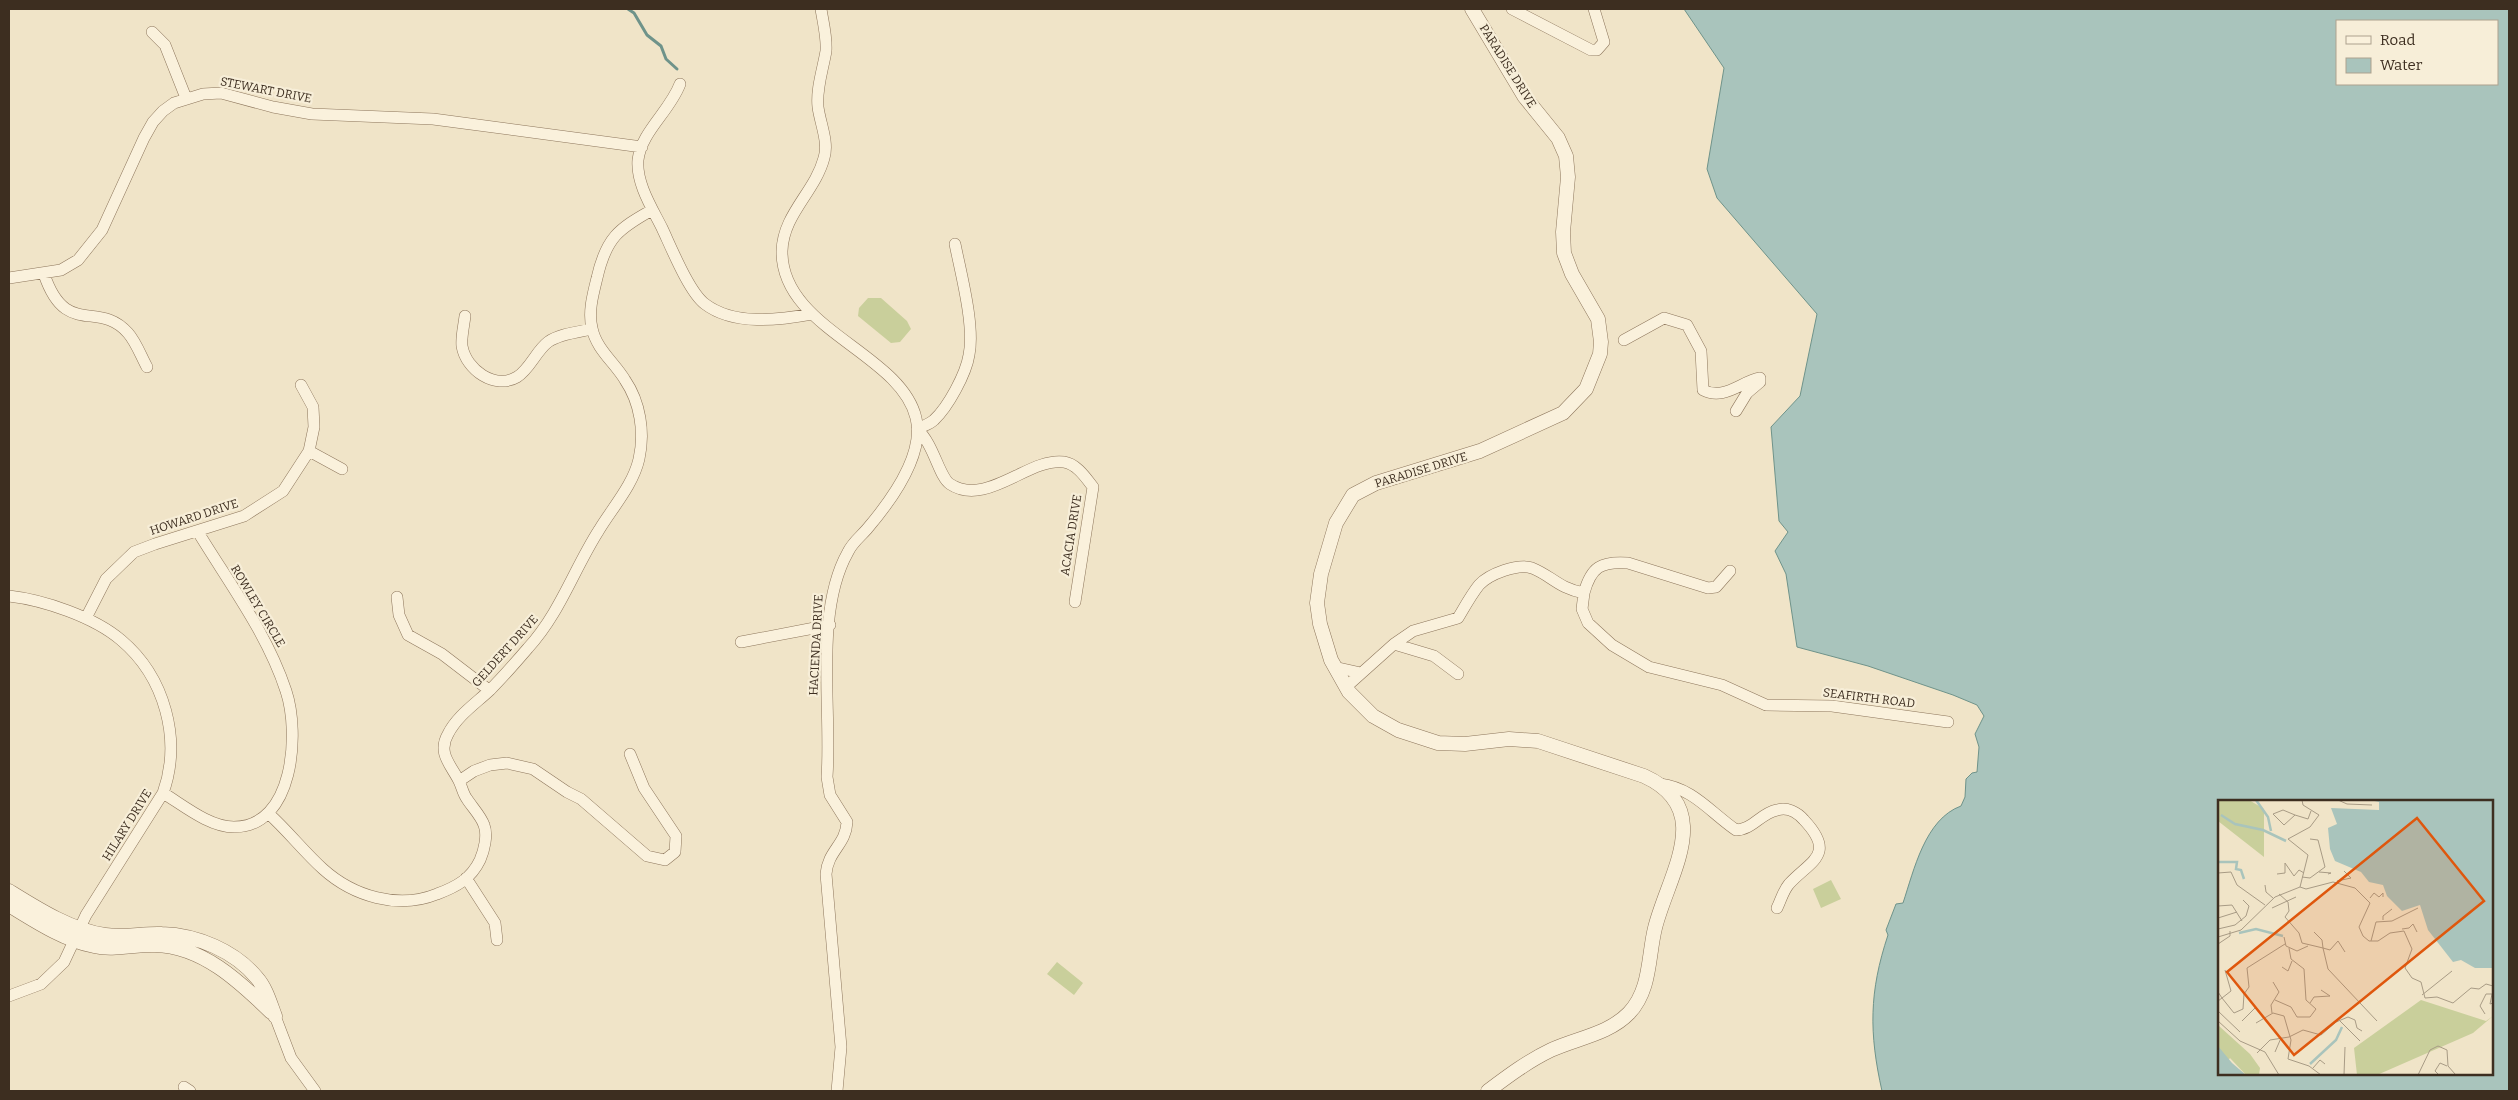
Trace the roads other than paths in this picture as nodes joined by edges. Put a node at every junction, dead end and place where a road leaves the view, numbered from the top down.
1 (820, 9) edge
2 (1472, 9) edge
3 (1512, 9) edge
4 (1594, 9) edge
5 (152, 32) dead end
6 (680, 84) dead end
7 (186, 98) junction
8 (642, 147) junction
9 (652, 210) junction
10 (955, 244) dead end
11 (44, 274) junction
12 (9, 278) edge
13 (812, 314) junction
14 (465, 316) dead end
15 (592, 329) junction
16 (1624, 340) dead end
17 (147, 367) dead end
18 (301, 385) dead end
19 (1736, 411) dead end
20 (918, 429) junction
21 (309, 451) junction
22 (342, 469) dead end
23 (198, 532) junction
24 (1730, 571) dead end
25 (1584, 593) junction
26 (9, 596) edge
27 (397, 597) dead end
28 (1075, 602) dead end
29 (86, 618) junction
30 (830, 625) junction
31 (742, 642) dead end
32 (1394, 644) junction
33 (1334, 666) junction
34 (1361, 673) junction
35 (1458, 674) dead end
36 (1346, 687) junction
37 (490, 690) junction
38 (1948, 722) dead end
39 (630, 754) dead end
40 (459, 780) junction
41 (1660, 784) junction
42 (163, 793) junction
43 (269, 814) junction
44 (466, 878) junction
45 (9, 891) edge
46 (9, 905) edge
47 (1777, 908) dead end
48 (78, 934) junction
49 (497, 940) dead end
50 (9, 996) edge
51 (275, 1016) joint
52 (315, 1091) edge
53 (837, 1091) edge
54 (1488, 1091) edge

1 - 13 street
2 - 33 street, PARADISE DRIVE
3 - 4 street
5 - 7 street
6 - 8 street
7 - 8 street, STEWART DRIVE
7 - 11 street, STEWART DRIVE
8 - 9 street
9 - 13 street
9 - 15 street, GELDERT DRIVE
10 - 20 street
11 - 12 street, STEWART DRIVE
11 - 17 street
13 - 20 street
14 - 15 street
15 - 37 street, GELDERT DRIVE
16 - 19 street
18 - 21 street, HOWARD DRIVE
20 - 28 street, ACACIA DRIVE
20 - 30 street, HACIENDA DRIVE
21 - 22 street
21 - 23 street, HOWARD DRIVE
23 - 29 street, HOWARD DRIVE
23 - 43 street, ROWLEY CIRCLE
24 - 25 street
25 - 32 street
25 - 38 street, SEAFIRTH ROAD
26 - 29 street, HILARY DRIVE
27 - 37 street
29 - 42 street, HILARY DRIVE
30 - 31 street
30 - 53 street, HACIENDA DRIVE
32 - 34 street
32 - 35 street
33 - 34 street
33 - 36 street, PARADISE DRIVE
34 - 36 street
36 - 41 street, PARADISE DRIVE
37 - 40 street, GELDERT DRIVE
39 - 40 street
40 - 44 street, GELDERT DRIVE
41 - 47 street
41 - 54 street, PARADISE DRIVE
42 - 43 street
42 - 48 street, HILARY DRIVE
43 - 44 street, GELDERT DRIVE
44 - 49 street
45 - 48 street
46 - 48 street
48 - 50 street, HILARY DRIVE
48 - 51 street
51 - 52 street

